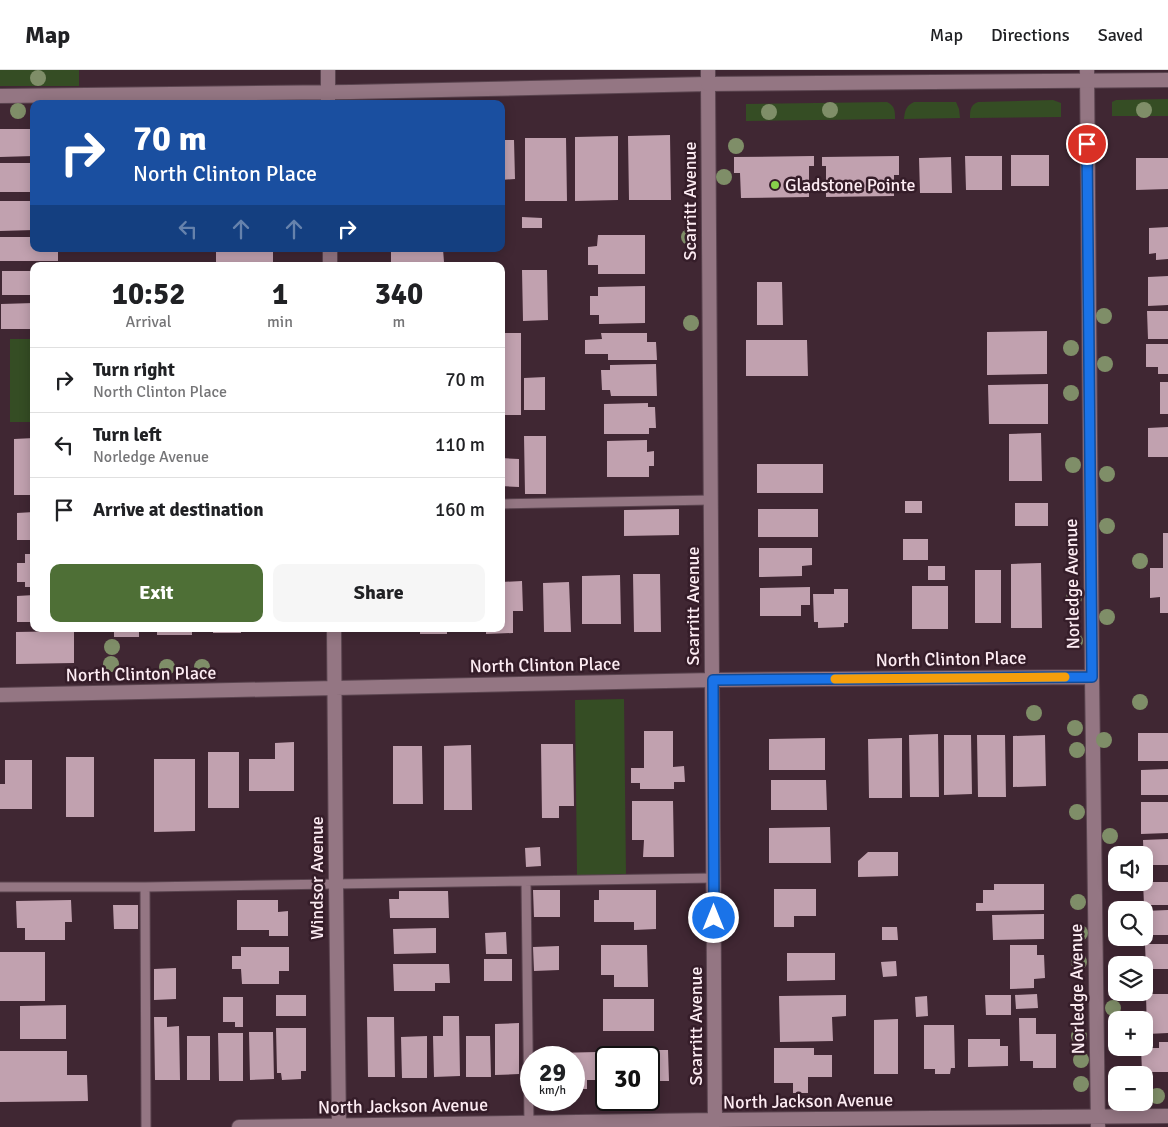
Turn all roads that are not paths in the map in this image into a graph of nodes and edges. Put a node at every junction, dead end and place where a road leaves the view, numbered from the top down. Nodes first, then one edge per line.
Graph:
1 (328, 70) edge
2 (1087, 75) edge
3 (708, 77) edge
4 (1168, 80) edge
5 (0, 96) edge
6 (328, 98) edge
7 (711, 500) junction
8 (505, 504) edge
9 (334, 632) edge
10 (1092, 677) junction
11 (713, 680) junction
12 (335, 688) junction
13 (0, 695) edge
14 (714, 878) junction
15 (526, 881) junction
16 (336, 884) junction
17 (0, 887) edge
18 (145, 887) junction
19 (1168, 1116) edge
20 (1098, 1122) edge
21 (529, 1123) junction
22 (715, 1124) edge
23 (339, 1126) edge
24 (146, 1127) edge
25 (239, 1127) edge

1 - 6 street
2 - 3 street
2 - 4 street
2 - 10 street, Norledge Avenue
3 - 6 street
3 - 7 street, Scarritt Avenue
5 - 6 street
7 - 8 lane
7 - 11 street, Scarritt Avenue
9 - 12 street, Windsor Avenue
10 - 11 street, North Clinton Place
10 - 20 street, Norledge Avenue
11 - 12 street, North Clinton Place
11 - 14 street, Scarritt Avenue
12 - 13 street, North Clinton Place
12 - 16 street, Windsor Avenue
14 - 15 lane
14 - 22 street, Scarritt Avenue
15 - 16 lane
15 - 21 lane
16 - 18 lane
16 - 23 street, Windsor Avenue
17 - 18 lane
18 - 24 lane
19 - 20 street, North Jackson Avenue
20 - 22 street, North Jackson Avenue
21 - 22 street, North Jackson Avenue
21 - 23 street, North Jackson Avenue
23 - 25 street, North Jackson Avenue

